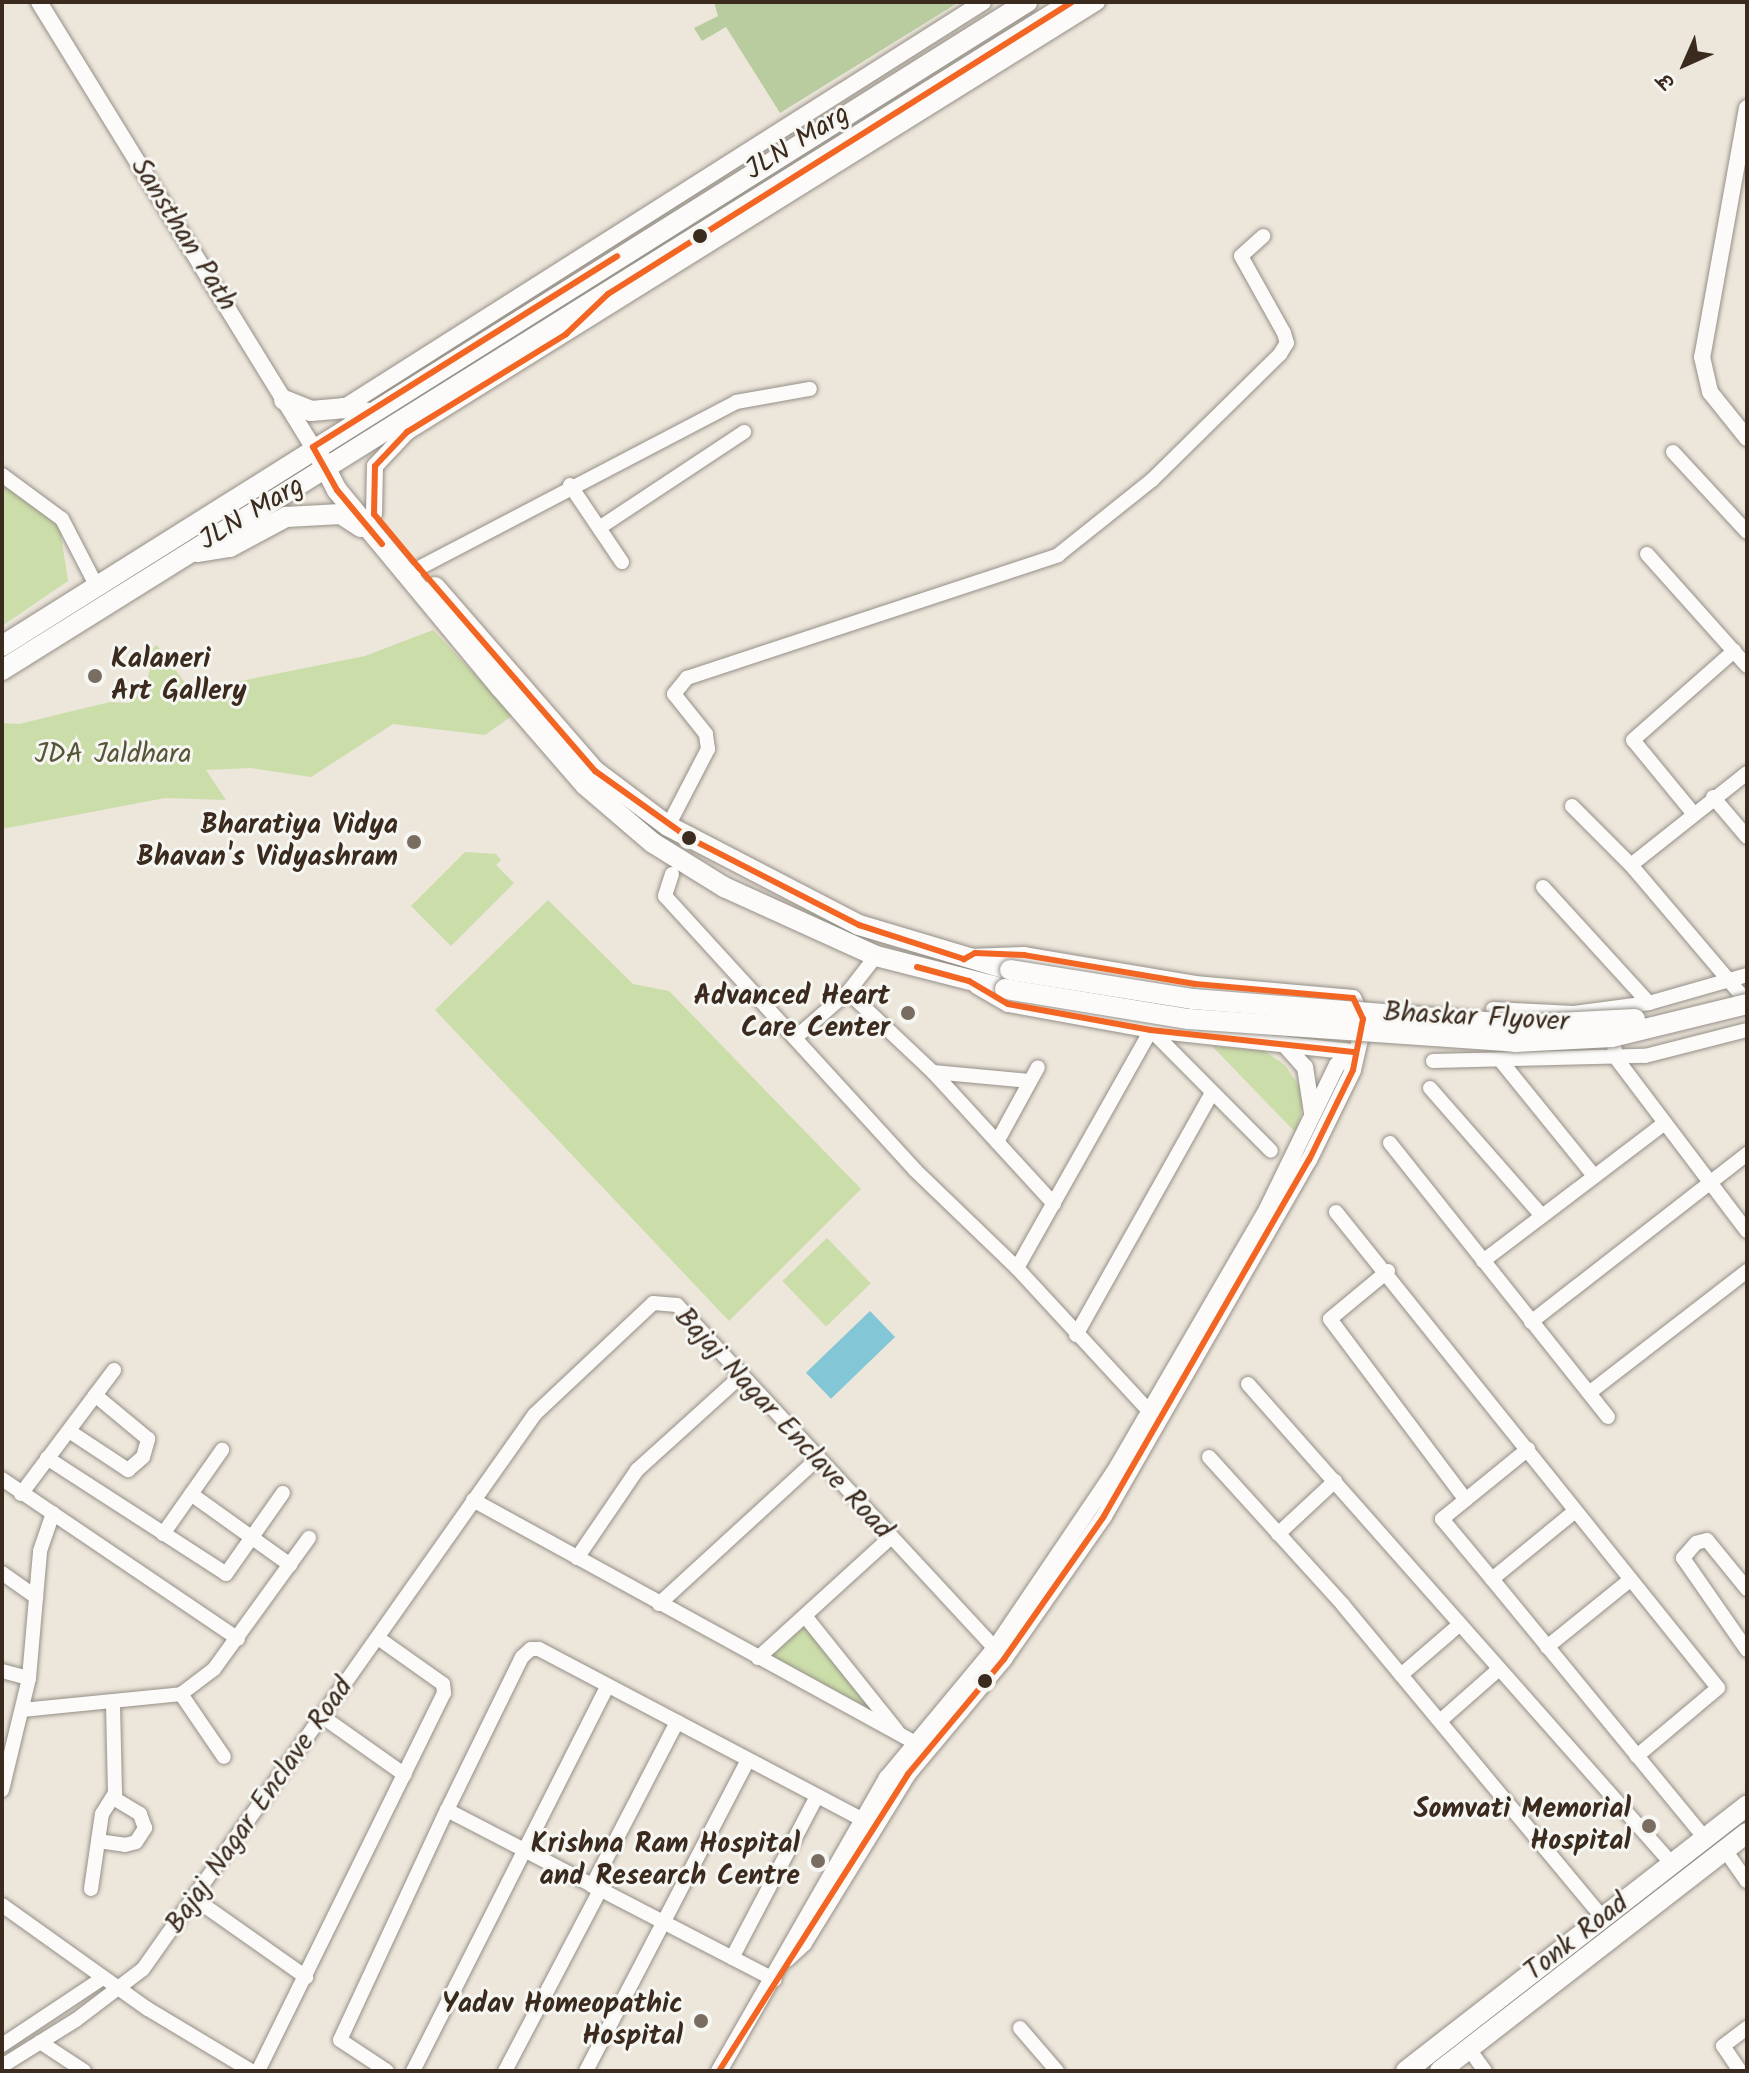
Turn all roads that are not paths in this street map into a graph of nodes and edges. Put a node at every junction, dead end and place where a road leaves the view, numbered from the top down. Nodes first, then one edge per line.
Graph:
1 (39, 2) edge
2 (983, 2) edge
3 (1027, 2) edge
4 (1072, 2) edge
5 (1097, 2) edge
6 (1747, 108) edge
7 (750, 211) junction
8 (1263, 236) dead end
9 (608, 294) junction
10 (486, 329) junction
11 (566, 334) junction
12 (810, 389) dead end
13 (284, 400) junction
14 (343, 408) junction
15 (368, 413) junction
16 (744, 432) dead end
17 (1747, 438) edge
18 (317, 444) junction
19 (1673, 452) dead end
20 (331, 466) junction
21 (2, 475) edge
22 (570, 485) junction
23 (374, 514) junction
24 (599, 528) junction
25 (1747, 532) edge
26 (375, 535) junction
27 (187, 553) junction
28 (1647, 554) dead end
29 (622, 562) dead end
30 (419, 568) junction
31 (96, 585) junction
32 (2, 646) edge
33 (1734, 651) junction
34 (1747, 666) edge
35 (2, 670) edge
36 (1747, 773) edge
37 (590, 778) junction
38 (1713, 797) junction
39 (1572, 806) dead end
40 (1693, 813) junction
41 (668, 826) junction
42 (1747, 837) edge
43 (1631, 865) junction
44 (672, 874) dead end
45 (1543, 887) dead end
46 (876, 956) junction
47 (964, 959) junction
48 (1747, 975) edge
49 (1008, 980) junction
50 (969, 981) junction
51 (1738, 985) edge
52 (848, 992) junction
53 (1649, 1003) junction
54 (1747, 1003) edge
55 (1493, 1009) dead end
56 (1609, 1009) junction
57 (1151, 1030) junction
58 (1747, 1030) edge
59 (795, 1038) junction
60 (1284, 1044) junction
61 (1355, 1052) junction
62 (1616, 1058) junction
63 (1433, 1061) dead end
64 (1501, 1061) junction
65 (1038, 1067) dead end
66 (933, 1072) junction
67 (1030, 1081) junction
68 (1430, 1088) dead end
69 (1212, 1093) junction
70 (1311, 1122) junction
71 (1665, 1123) junction
72 (997, 1142) junction
73 (1390, 1143) dead end
74 (1271, 1151) dead end
75 (1747, 1154) edge
76 (1594, 1176) junction
77 (1711, 1184) junction
78 (1054, 1204) junction
79 (1336, 1212) dead end
80 (1542, 1216) junction
81 (1747, 1231) edge
82 (1483, 1261) junction
83 (1017, 1268) junction
84 (1388, 1271) junction
85 (1747, 1271) edge
86 (1531, 1322) junction
87 (1076, 1335) junction
88 (114, 1370) dead end
89 (741, 1376) junction
90 (1248, 1384) dead end
91 (1589, 1393) junction
92 (95, 1395) junction
93 (1149, 1411) junction
94 (1608, 1417) dead end
95 (69, 1431) junction
96 (1528, 1449) junction
97 (222, 1450) dead end
98 (1209, 1457) dead end
99 (47, 1458) junction
100 (817, 1459) junction
101 (2, 1479) edge
102 (1335, 1481) junction
103 (283, 1493) dead end
104 (21, 1494) junction
105 (191, 1494) junction
106 (473, 1500) junction
107 (1466, 1500) junction
108 (1574, 1512) junction
109 (53, 1513) junction
110 (163, 1534) junction
111 (1278, 1534) junction
112 (252, 1536) junction
113 (309, 1538) dead end
114 (890, 1538) junction
115 (577, 1558) junction
116 (290, 1565) junction
117 (2, 1573) edge
118 (1492, 1579) junction
119 (1630, 1580) junction
120 (1747, 1589) edge
121 (36, 1597) junction
122 (659, 1604) junction
123 (805, 1616) junction
124 (1460, 1624) junction
125 (378, 1638) junction
126 (238, 1639) junction
127 (1744, 1640) edge
128 (1547, 1647) junction
129 (999, 1653) junction
130 (758, 1658) junction
131 (1499, 1669) junction
132 (2, 1671) edge
133 (1401, 1675) junction
134 (29, 1678) junction
135 (608, 1685) junction
136 (181, 1694) junction
137 (113, 1704) junction
138 (22, 1710) junction
139 (323, 1717) junction
140 (1440, 1721) junction
141 (677, 1722) junction
142 (908, 1739) junction
143 (1637, 1756) junction
144 (224, 1757) dead end
145 (748, 1760) junction
146 (405, 1775) junction
147 (2, 1790) edge
148 (817, 1796) junction
149 (113, 1798) junction
150 (1747, 1806) edge
151 (447, 1810) junction
152 (863, 1820) junction
153 (1747, 1833) edge
154 (1705, 1838) junction
155 (98, 1841) junction
156 (522, 1849) junction
157 (1725, 1850) junction
158 (1672, 1864) junction
159 (1747, 1881) edge
160 (596, 1888) junction
161 (91, 1889) dead end
162 (195, 1899) junction
163 (2, 1905) edge
164 (1603, 1918) junction
165 (663, 1923) junction
166 (732, 1958) junction
167 (787, 1959) junction
168 (306, 1977) junction
169 (103, 1978) junction
170 (775, 1980) junction
171 (119, 1989) junction
172 (1020, 2028) dead end
173 (1747, 2028) edge
174 (40, 2042) junction
175 (2, 2045) edge
176 (1469, 2049) junction
177 (2, 2066) edge
178 (84, 2071) edge
179 (251, 2071) edge
180 (258, 2071) edge
181 (387, 2071) edge
182 (413, 2071) edge
183 (505, 2071) edge
184 (586, 2071) edge
185 (719, 2071) edge
186 (1057, 2071) edge
187 (1406, 2071) edge
188 (1440, 2071) edge
189 (1485, 2071) edge
190 (1740, 2071) edge

1 - 13 street, Sansthan Path
2 - 10 street
3 - 10 main road, JLN Marg
4 - 7 main road, JLN Marg
5 - 7 street
6 - 17 street
7 - 9 main road, JLN Marg
7 - 11 street
8 - 41 street
9 - 11 main road
9 - 20 main road, JLN Marg
10 - 14 street
10 - 15 main road, JLN Marg
11 - 23 street
12 - 22 street
13 - 14 main road
13 - 18 street, Sansthan Path
14 - 15 main road
15 - 18 main road, JLN Marg
16 - 24 street
18 - 20 main road
18 - 31 main road, JLN Marg
19 - 25 street
20 - 23 main road
20 - 26 main road
20 - 27 main road, JLN Marg
21 - 31 street
22 - 24 street
22 - 30 street
23 - 30 main road
24 - 29 street
26 - 27 main road
26 - 37 main road
27 - 35 main road, JLN Marg
28 - 33 street
30 - 37 main road
31 - 32 main road, JLN Marg
33 - 34 street
33 - 40 street
36 - 38 street
37 - 41 main road, Bhaskar Flyover
37 - 46 main road, Bhaskar Flyover
38 - 40 street
38 - 42 street
39 - 43 street
40 - 43 street
41 - 47 main road, Bhaskar Flyover
43 - 51 street
44 - 59 street
45 - 53 street
46 - 50 main road, Bhaskar Flyover
46 - 52 street
47 - 49 main road, Bhaskar Flyover
47 - 61 street
48 - 51 street
49 - 50 main road, Bhaskar Flyover
49 - 51 main road, Bhaskar Flyover, bridge
49 - 54 main road, Bhaskar Flyover, bridge
50 - 57 street
51 - 53 street
51 - 54 street
52 - 59 street
52 - 66 street
53 - 56 street
55 - 56 street
56 - 62 street
57 - 60 street
57 - 69 street
57 - 78 street
58 - 62 street
59 - 83 street
60 - 61 street
60 - 70 street
61 - 70 street
61 - 129 street
62 - 64 street
62 - 71 street
63 - 64 street
64 - 76 street
65 - 67 street
66 - 67 street
66 - 72 street
67 - 72 street
68 - 80 street
69 - 74 street
69 - 87 street
70 - 93 street
71 - 76 street
71 - 77 street
72 - 78 street
73 - 82 street
75 - 77 street
76 - 80 street
77 - 81 street
77 - 86 street
78 - 83 street
79 - 84 street
80 - 82 street
82 - 86 street
83 - 87 street
84 - 96 street
84 - 107 street
85 - 91 street
86 - 91 street
87 - 93 street
88 - 92 street
89 - 100 street, Bajaj Nagar Enclave Road
89 - 106 street, Bajaj Nagar Enclave Road
89 - 115 street
90 - 102 street
91 - 94 street
92 - 95 street
92 - 95 street
93 - 129 street
95 - 99 street
96 - 107 street
96 - 108 street
97 - 105 street
98 - 111 street
99 - 104 street
99 - 110 street
100 - 114 street, Bajaj Nagar Enclave Road
100 - 122 street
101 - 104 street
102 - 111 street
102 - 124 street
103 - 112 street
104 - 109 street
105 - 110 street
105 - 112 street
106 - 115 street
106 - 125 street, Bajaj Nagar Enclave Road
107 - 118 street
108 - 118 street
108 - 119 street
109 - 121 street
109 - 126 street
110 - 112 street
111 - 133 street
112 - 116 street
113 - 116 street
114 - 123 street
114 - 129 street, Bajaj Nagar Enclave Road
115 - 122 street
116 - 126 street
117 - 121 street
118 - 128 street
119 - 128 street
119 - 143 street
120 - 127 street
121 - 134 street
122 - 130 street
123 - 130 street
123 - 142 street
124 - 131 street
124 - 133 street
125 - 139 street, Bajaj Nagar Enclave Road
125 - 146 street
126 - 136 street
128 - 143 street
129 - 142 street
129 - 167 street
130 - 142 street
131 - 140 street
131 - 158 street
132 - 134 street
133 - 140 street
134 - 138 street
135 - 141 street
135 - 151 street
135 - 156 street
136 - 137 street
136 - 144 street
137 - 138 street
137 - 149 street
138 - 147 street
139 - 146 street
139 - 162 street, Bajaj Nagar Enclave Road
140 - 164 street
141 - 145 street
141 - 160 street
142 - 152 street
143 - 154 street
145 - 148 street
145 - 165 street
146 - 168 street
148 - 152 street
148 - 166 street
149 - 155 street
149 - 155 street
150 - 154 main road, Tonk Road
151 - 156 street
151 - 181 street
152 - 167 street
153 - 157 main road, Tonk Road
154 - 158 main road, Tonk Road
155 - 161 street
156 - 160 street
156 - 182 street
157 - 159 street
157 - 176 main road, Tonk Road
158 - 164 main road, Tonk Road
160 - 165 street
160 - 183 street
162 - 168 street
162 - 171 street, Bajaj Nagar Enclave Road
163 - 169 street
164 - 187 main road, Tonk Road
165 - 166 street
165 - 184 street
166 - 170 street
167 - 170 street
168 - 180 street
169 - 171 street
169 - 175 street
170 - 185 street
171 - 174 street, Bajaj Nagar Enclave Road
171 - 179 street
172 - 186 street
173 - 190 street
174 - 177 street, Bajaj Nagar Enclave Road
174 - 178 street
176 - 188 main road, Tonk Road
176 - 189 street

